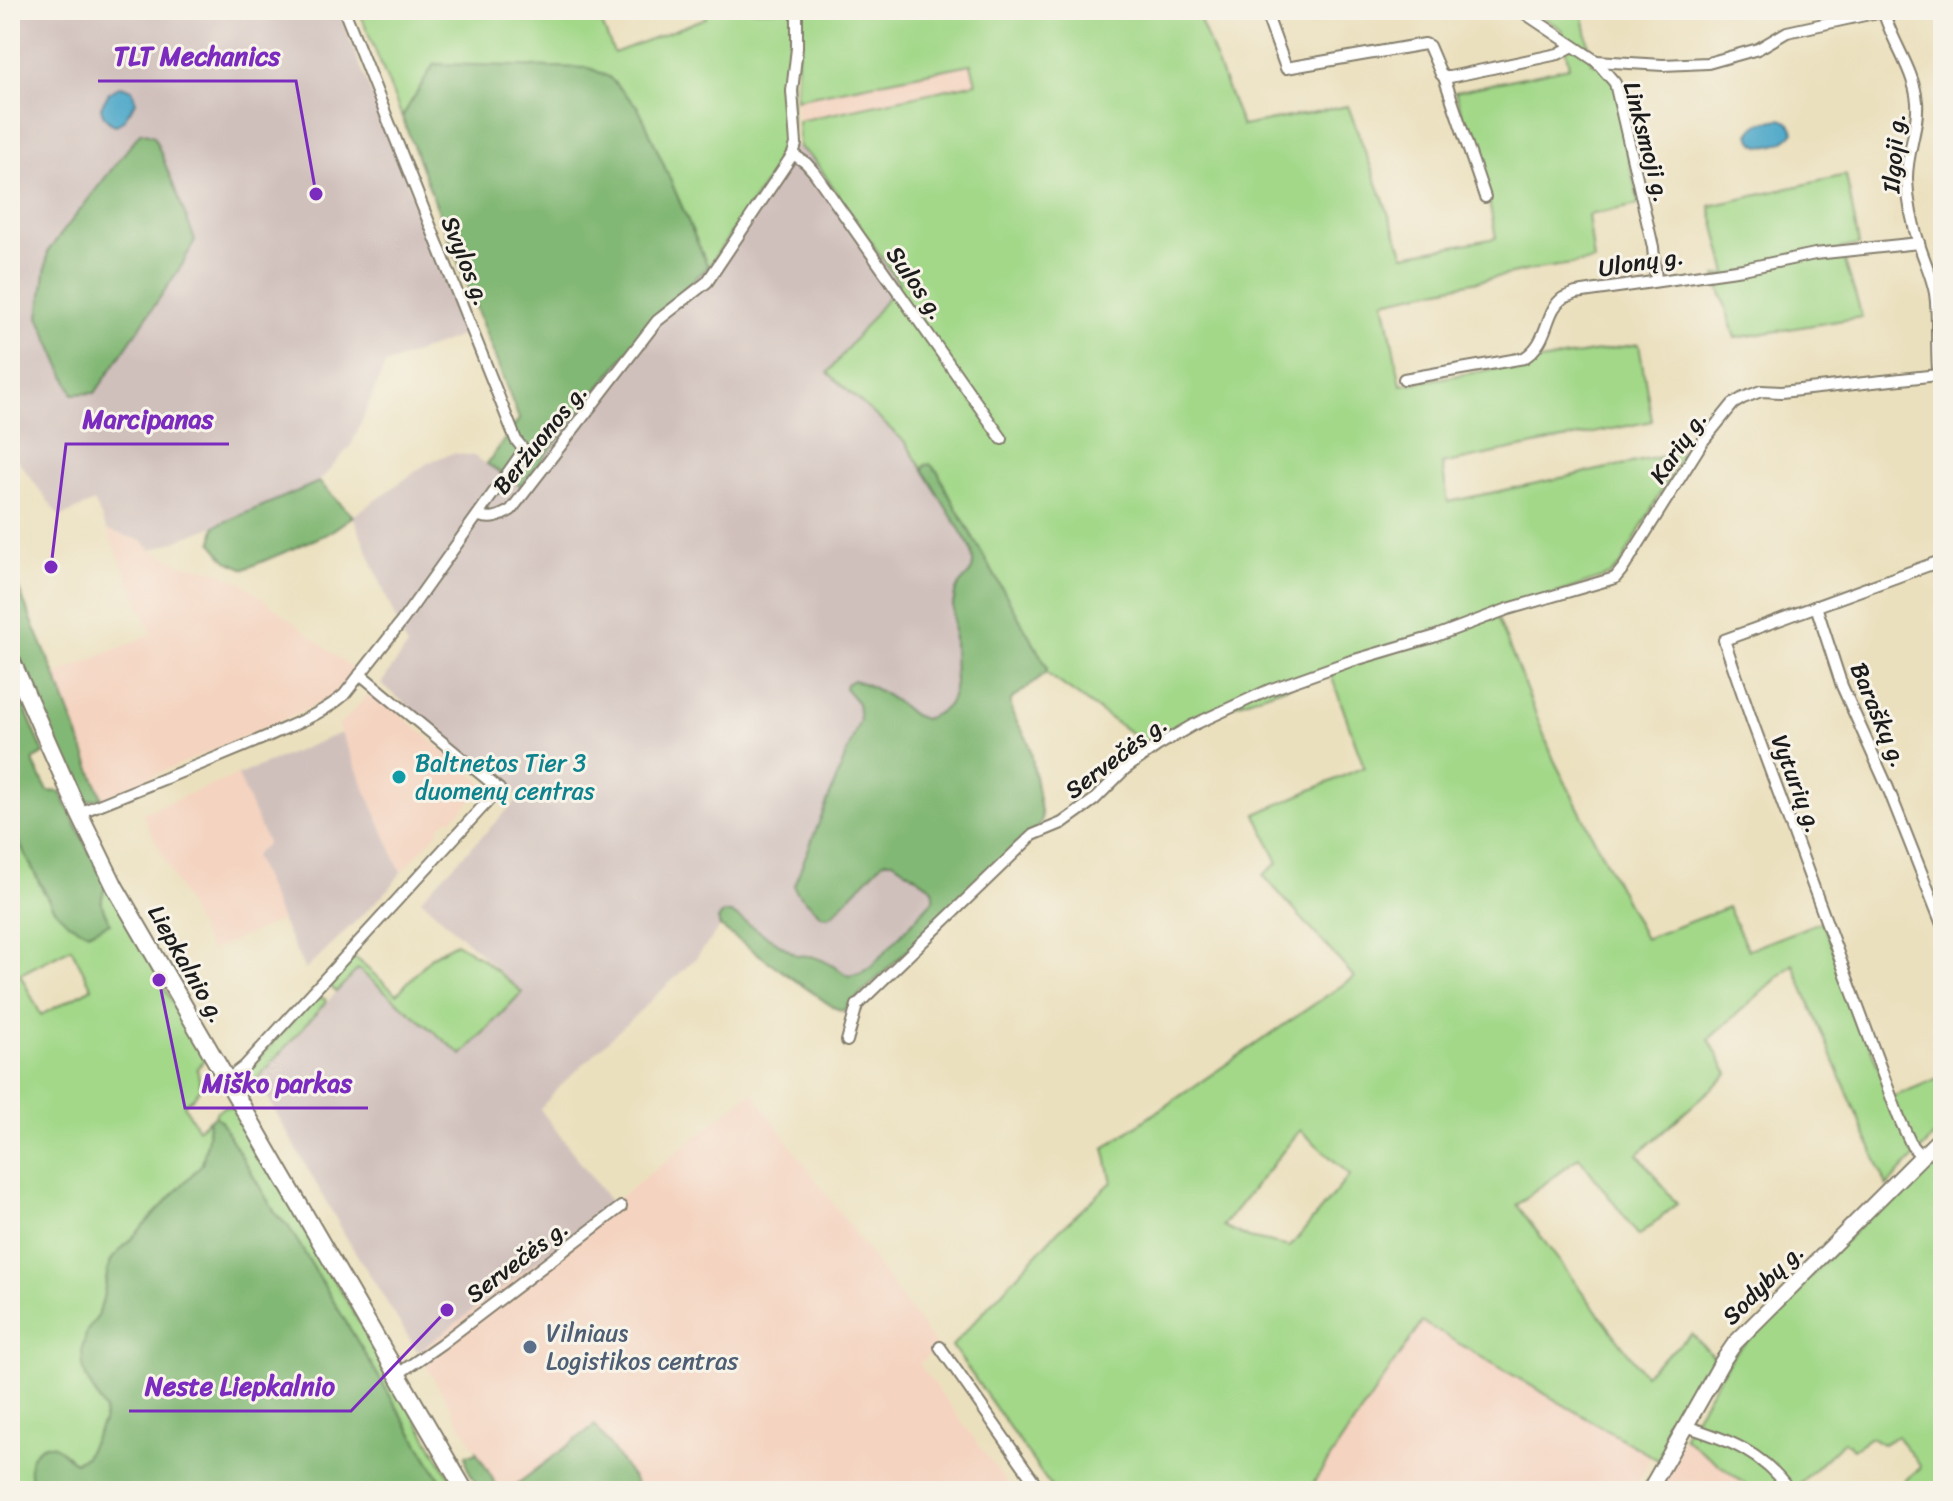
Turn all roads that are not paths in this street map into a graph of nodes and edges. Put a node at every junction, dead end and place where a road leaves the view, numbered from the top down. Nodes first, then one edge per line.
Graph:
1 (344, 10) edge
2 (797, 10) edge
3 (1265, 10) edge
4 (1520, 10) edge
5 (1883, 10) edge
6 (1573, 46) junction
7 (1596, 61) junction
8 (1633, 63) junction
9 (1444, 77) junction
10 (1615, 83) junction
11 (793, 154) junction
12 (1485, 197) dead end
13 (1919, 243) junction
14 (1656, 280) junction
15 (1938, 375) junction
16 (1404, 379) dead end
17 (1943, 397) edge
18 (1002, 439) dead end
19 (479, 516) junction
20 (1943, 560) edge
21 (1816, 606) junction
22 (1489, 617) joint
23 (10, 657) edge
24 (360, 674) junction
25 (79, 813) junction
26 (1943, 927) edge
27 (847, 1041) dead end
28 (227, 1080) junction
29 (1943, 1135) edge
30 (1922, 1157) junction
31 (621, 1207) dead end
32 (940, 1347) dead end
33 (398, 1374) junction
34 (1685, 1426) junction
35 (465, 1491) edge
36 (1041, 1491) edge
37 (1649, 1491) edge
38 (1790, 1491) edge

1 - 19 street, Svylos g.
2 - 11 street
3 - 9 street
4 - 6 street, Linksmoji g.
5 - 8 street
5 - 13 street, Ilgoji g.
6 - 7 street, Linksmoji g.
6 - 9 street
7 - 8 street
7 - 10 street, Linksmoji g.
8 - 10 street
9 - 12 street
10 - 14 street, Linksmoji g.
11 - 18 street, Sulos g.
11 - 19 street, Beržuonos g.
13 - 14 street, Ulonų g.
13 - 15 street, Ilgoji g.
14 - 16 street, Ulonų g.
15 - 17 street, Ilgoji g.
15 - 22 street, Karių g.
19 - 24 street, Beržuonos g.
20 - 21 street, Vyturių g.
21 - 26 street, Baraškų g.
21 - 30 street, Vyturių g.
22 - 27 street, Servečės g.
23 - 25 highway, Liepkalnio g.
24 - 25 street, Beržuonos g.
24 - 28 street
25 - 28 highway, Liepkalnio g.
28 - 33 highway, Liepkalnio g.
29 - 30 main road, Sodybų g.
30 - 34 main road, Sodybų g.
31 - 33 street, Servečės g.
32 - 36 street
33 - 35 highway, Liepkalnio g.
34 - 37 main road, Sodybų g.
34 - 38 street

